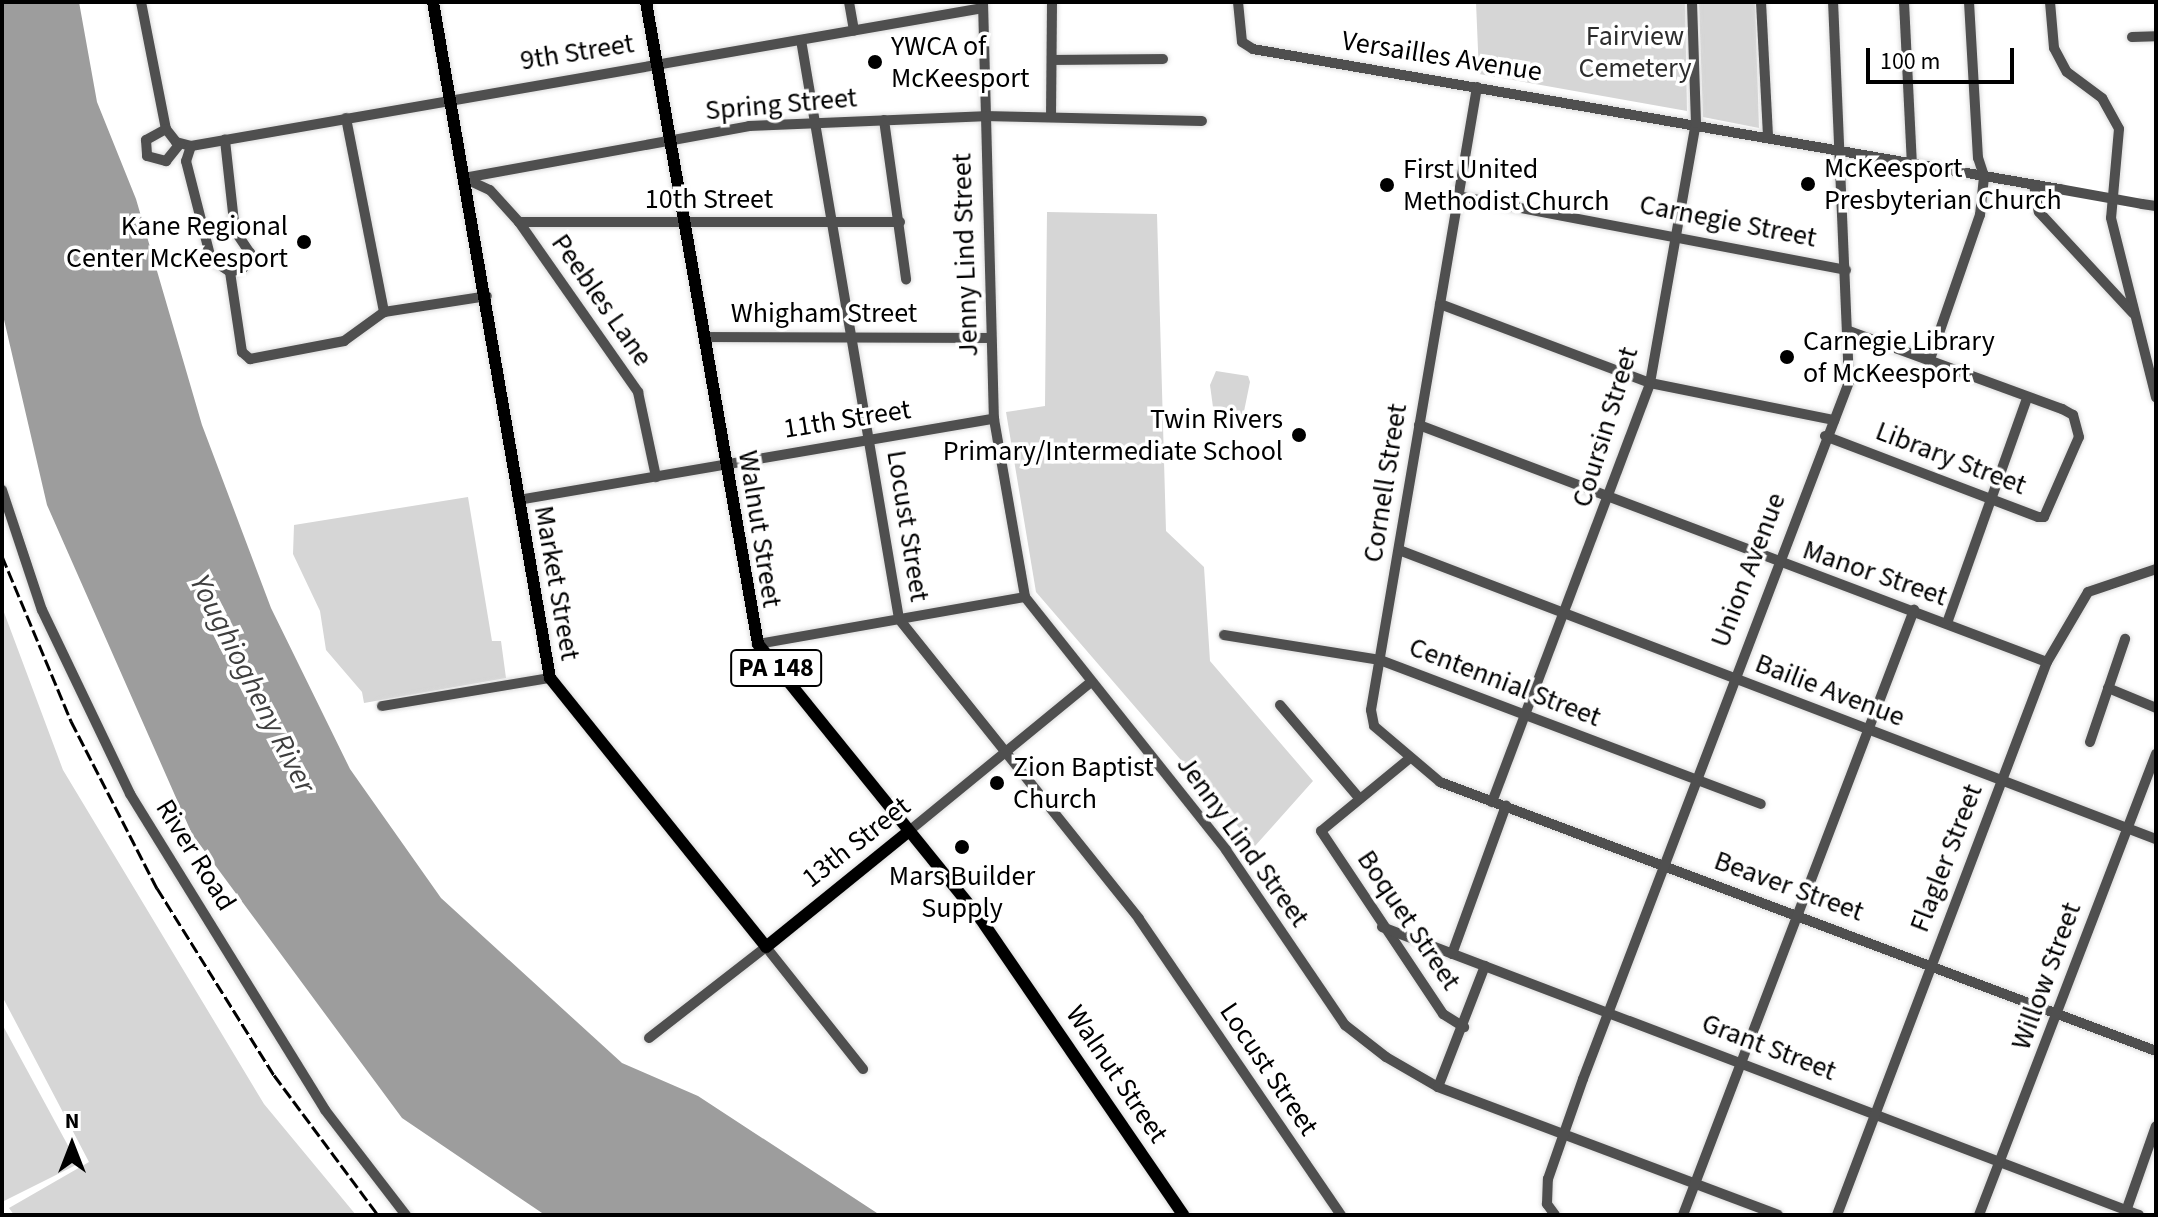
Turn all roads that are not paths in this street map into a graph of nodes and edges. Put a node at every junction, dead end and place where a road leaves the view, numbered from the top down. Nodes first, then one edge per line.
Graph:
1 (141, 2) edge
2 (433, 2) edge
3 (646, 2) edge
4 (849, 2) edge
5 (1052, 2) edge
6 (1238, 2) edge
7 (1692, 2) edge
8 (1761, 2) edge
9 (1833, 2) edge
10 (1904, 2) edge
11 (1969, 2) edge
12 (2050, 2) edge
13 (983, 5) edge
14 (854, 31) junction
15 (2156, 36) edge
16 (2132, 37) dead end
17 (801, 40) junction
18 (1163, 59) dead end
19 (1053, 60) junction
20 (657, 64) junction
21 (1477, 87) junction
22 (447, 98) junction
23 (984, 116) junction
24 (1051, 117) junction
25 (346, 118) junction
26 (884, 120) junction
27 (1202, 121) dead end
28 (816, 123) junction
29 (1696, 123) junction
30 (166, 129) junction
31 (1768, 137) junction
32 (225, 140) junction
33 (671, 141) junction
34 (185, 145) junction
35 (1843, 150) junction
36 (1912, 164) junction
37 (1984, 176) junction
38 (464, 178) junction
39 (2034, 185) junction
40 (1458, 196) junction
41 (2156, 206) edge
42 (519, 222) junction
43 (684, 222) junction
44 (832, 222) junction
45 (900, 222) junction
46 (1676, 234) junction
47 (1846, 270) junction
48 (230, 272) junction
49 (906, 279) dead end
50 (487, 296) junction
51 (1440, 304) junction
52 (384, 312) junction
53 (2134, 314) junction
54 (1849, 331) junction
55 (704, 337) junction
56 (854, 337) junction
57 (991, 338) junction
58 (1929, 362) junction
59 (1650, 383) junction
60 (2156, 397) edge
61 (2027, 398) junction
62 (994, 419) junction
63 (1834, 420) junction
64 (1419, 425) junction
65 (1825, 436) junction
66 (870, 440) junction
67 (725, 464) junction
68 (656, 477) junction
69 (2, 490) edge
70 (1611, 494) junction
71 (1994, 499) junction
72 (518, 500) junction
73 (1399, 550) junction
74 (1777, 564) junction
75 (2156, 569) edge
76 (1025, 597) junction
77 (1914, 610) junction
78 (1566, 615) junction
79 (899, 619) junction
80 (1947, 623) junction
81 (1224, 635) dead end
82 (2125, 639) dead end
83 (758, 644) junction
84 (1380, 660) junction
85 (2047, 662) junction
86 (550, 678) junction
87 (1732, 678) junction
88 (1091, 682) junction
89 (2108, 688) junction
90 (1280, 705) dead end
91 (382, 706) dead end
92 (2156, 708) edge
93 (1527, 717) junction
94 (1869, 731) junction
95 (2090, 742) dead end
96 (1008, 751) junction
97 (2156, 754) edge
98 (1410, 758) junction
99 (2001, 780) junction
100 (1695, 781) junction
101 (1360, 799) junction
102 (1492, 802) junction
103 (1761, 804) dead end
104 (1506, 806) junction
105 (2129, 830) junction
106 (909, 831) junction
107 (2156, 839) edge
108 (1665, 864) junction
109 (1800, 915) junction
110 (1382, 927) junction
111 (766, 947) junction
112 (1452, 954) junction
113 (1932, 964) junction
114 (1485, 966) junction
115 (2053, 1012) junction
116 (1609, 1014) junction
117 (1464, 1027) junction
118 (649, 1038) dead end
119 (2156, 1051) edge
120 (1741, 1062) junction
121 (863, 1069) dead end
122 (1438, 1087) junction
123 (1875, 1115) junction
124 (2156, 1126) edge
125 (1564, 1134) junction
126 (2001, 1163) junction
127 (1693, 1184) junction
128 (2126, 1213) edge
129 (406, 1215) edge
130 (1183, 1215) edge
131 (1341, 1215) edge
132 (1555, 1215) edge
133 (1683, 1215) edge
134 (1778, 1215) edge
135 (1837, 1215) edge
136 (1979, 1215) edge
137 (2139, 1215) edge

1 - 30 street
2 - 22 main road, Market Street
3 - 20 main road, Walnut Street / PA 148
4 - 14 street
5 - 19 street
6 - 21 street, Versailles Avenue
7 - 29 street, Coursin Street
8 - 31 street
9 - 35 street, Union Avenue
10 - 36 street
11 - 37 street
12 - 53 street
13 - 14 street, 9th Street
13 - 23 street, Jenny Lind Street
14 - 17 street, 9th Street
15 - 16 street
17 - 20 street, 9th Street
17 - 28 street, Locust Street
18 - 19 street
19 - 24 street
20 - 22 street, 9th Street
20 - 33 main road, Walnut Street / PA 148
21 - 29 street, Versailles Avenue
21 - 40 street, Cornell Street
22 - 25 street, 9th Street
22 - 38 main road, Market Street
23 - 24 street, Spring Street
23 - 26 street, Spring Street
23 - 57 street, Jenny Lind Street
24 - 27 street, Spring Street
25 - 32 street, 9th Street
25 - 52 street
26 - 28 street, Spring Street
26 - 45 street
28 - 33 street, Spring Street
28 - 44 street, Locust Street
29 - 31 street, Versailles Avenue
29 - 46 street, Coursin Street
30 - 34 street
30 - 34 street, 9th Street
31 - 35 street, Versailles Avenue
32 - 34 street, 9th Street
32 - 48 street
33 - 38 street, Spring Street
33 - 43 main road, Walnut Street / PA 148
34 - 48 street
35 - 36 street, Versailles Avenue
35 - 47 street, Union Avenue
36 - 37 street, Versailles Avenue
37 - 39 street, Versailles Avenue
37 - 58 street
38 - 42 street, Peebles Lane
38 - 50 main road, Market Street
39 - 41 street, Versailles Avenue, bridge
39 - 53 street
40 - 46 street, Carnegie Street
40 - 51 street, Cornell Street
42 - 43 street, 10th Street
42 - 68 street, Peebles Lane
43 - 44 street, 10th Street
43 - 55 main road, Walnut Street / PA 148
44 - 45 street, 10th Street
44 - 56 street, Locust Street
45 - 49 street
46 - 47 street, Carnegie Street
46 - 59 street, Coursin Street
47 - 54 street, Union Avenue
48 - 52 street
50 - 52 street
50 - 72 main road, Market Street
51 - 59 street
51 - 64 street, Cornell Street
53 - 60 street
54 - 58 street
54 - 63 street, Union Avenue
55 - 56 street, Whigham Street
55 - 67 main road, Walnut Street / PA 148
56 - 57 street, Whigham Street
56 - 66 street, Locust Street
57 - 62 street, Jenny Lind Street
58 - 61 street
59 - 63 street
59 - 70 street, Coursin Street
61 - 71 street
61 - 71 street, Library Street
62 - 66 street, 11th Street
62 - 76 street, Jenny Lind Street
63 - 65 street, Union Avenue
64 - 70 street, Manor Street
64 - 73 street, Cornell Street
65 - 71 street, Library Street
65 - 74 street, Union Avenue
66 - 67 street, 11th Street
66 - 79 street, Locust Street
67 - 68 street, 11th Street
67 - 83 main road, Walnut Street / PA 148
68 - 72 street, 11th Street
69 - 129 street, River Road
70 - 74 street, Manor Street
70 - 78 street, Coursin Street
71 - 80 street
72 - 86 main road, Market Street
73 - 78 street, Bailie Avenue
73 - 84 street, Cornell Street
74 - 77 street, Manor Street
74 - 87 street, Union Avenue
75 - 85 street, Flagler Street
76 - 79 street
76 - 88 street, Jenny Lind Street
77 - 80 street, Manor Street
77 - 94 street
78 - 87 street, Bailie Avenue
78 - 93 street, Coursin Street
79 - 83 street
79 - 96 street, Locust Street
80 - 85 street, Manor Street
81 - 84 street, Centennial Street
82 - 89 street
83 - 106 main road, Walnut Street / PA 148
84 - 93 street, Centennial Street
84 - 98 street, Cornell Street
85 - 99 street, Flagler Street
86 - 91 street
86 - 111 main road, Market Street
87 - 94 street, Bailie Avenue
87 - 100 street, Union Avenue
88 - 96 street, 13th Street
88 - 122 street, Jenny Lind Street
89 - 92 street
89 - 95 street
90 - 101 street
93 - 100 street, Centennial Street
93 - 102 street, Coursin Street
94 - 99 street, Bailie Avenue
94 - 109 street
96 - 106 street, 13th Street
96 - 131 street, Locust Street
97 - 105 street, Willow Street
98 - 101 street
98 - 102 street, Beaver Street
99 - 105 street, Bailie Avenue
99 - 113 street, Flagler Street
100 - 103 street, Centennial Street
100 - 108 street, Union Avenue
101 - 110 street, Boquet Street
102 - 104 street, Beaver Street
104 - 108 street, Beaver Street
104 - 112 street
105 - 107 street, Bailie Avenue
105 - 115 street, Willow Street
106 - 111 main road, 13th Street
106 - 130 main road, Walnut Street / PA 148
108 - 109 street, Beaver Street
108 - 116 street, Union Avenue
109 - 113 street, Beaver Street
109 - 120 street
110 - 112 street, Grant Street
110 - 117 street, Boquet Street
111 - 118 street, 13th Street
111 - 121 street, Market Street
112 - 114 street, Grant Street
113 - 115 street, Beaver Street
113 - 123 street, Flagler Street
114 - 116 street, Grant Street
114 - 117 street
115 - 119 street, Beaver Street
115 - 126 street, Willow Street
116 - 120 street, Grant Street
116 - 125 street, Union Avenue
117 - 122 street
120 - 123 street, Grant Street
120 - 127 street
122 - 125 street, Jenny Lind Street
123 - 126 street, Grant Street
123 - 135 street, Flagler Street
124 - 128 street
125 - 127 street, Jenny Lind Street
125 - 132 street, Union Avenue
126 - 128 street, Grant Street
126 - 136 street, Willow Street
127 - 133 street
127 - 134 street, Jenny Lind Street
128 - 137 street, Grant Street

